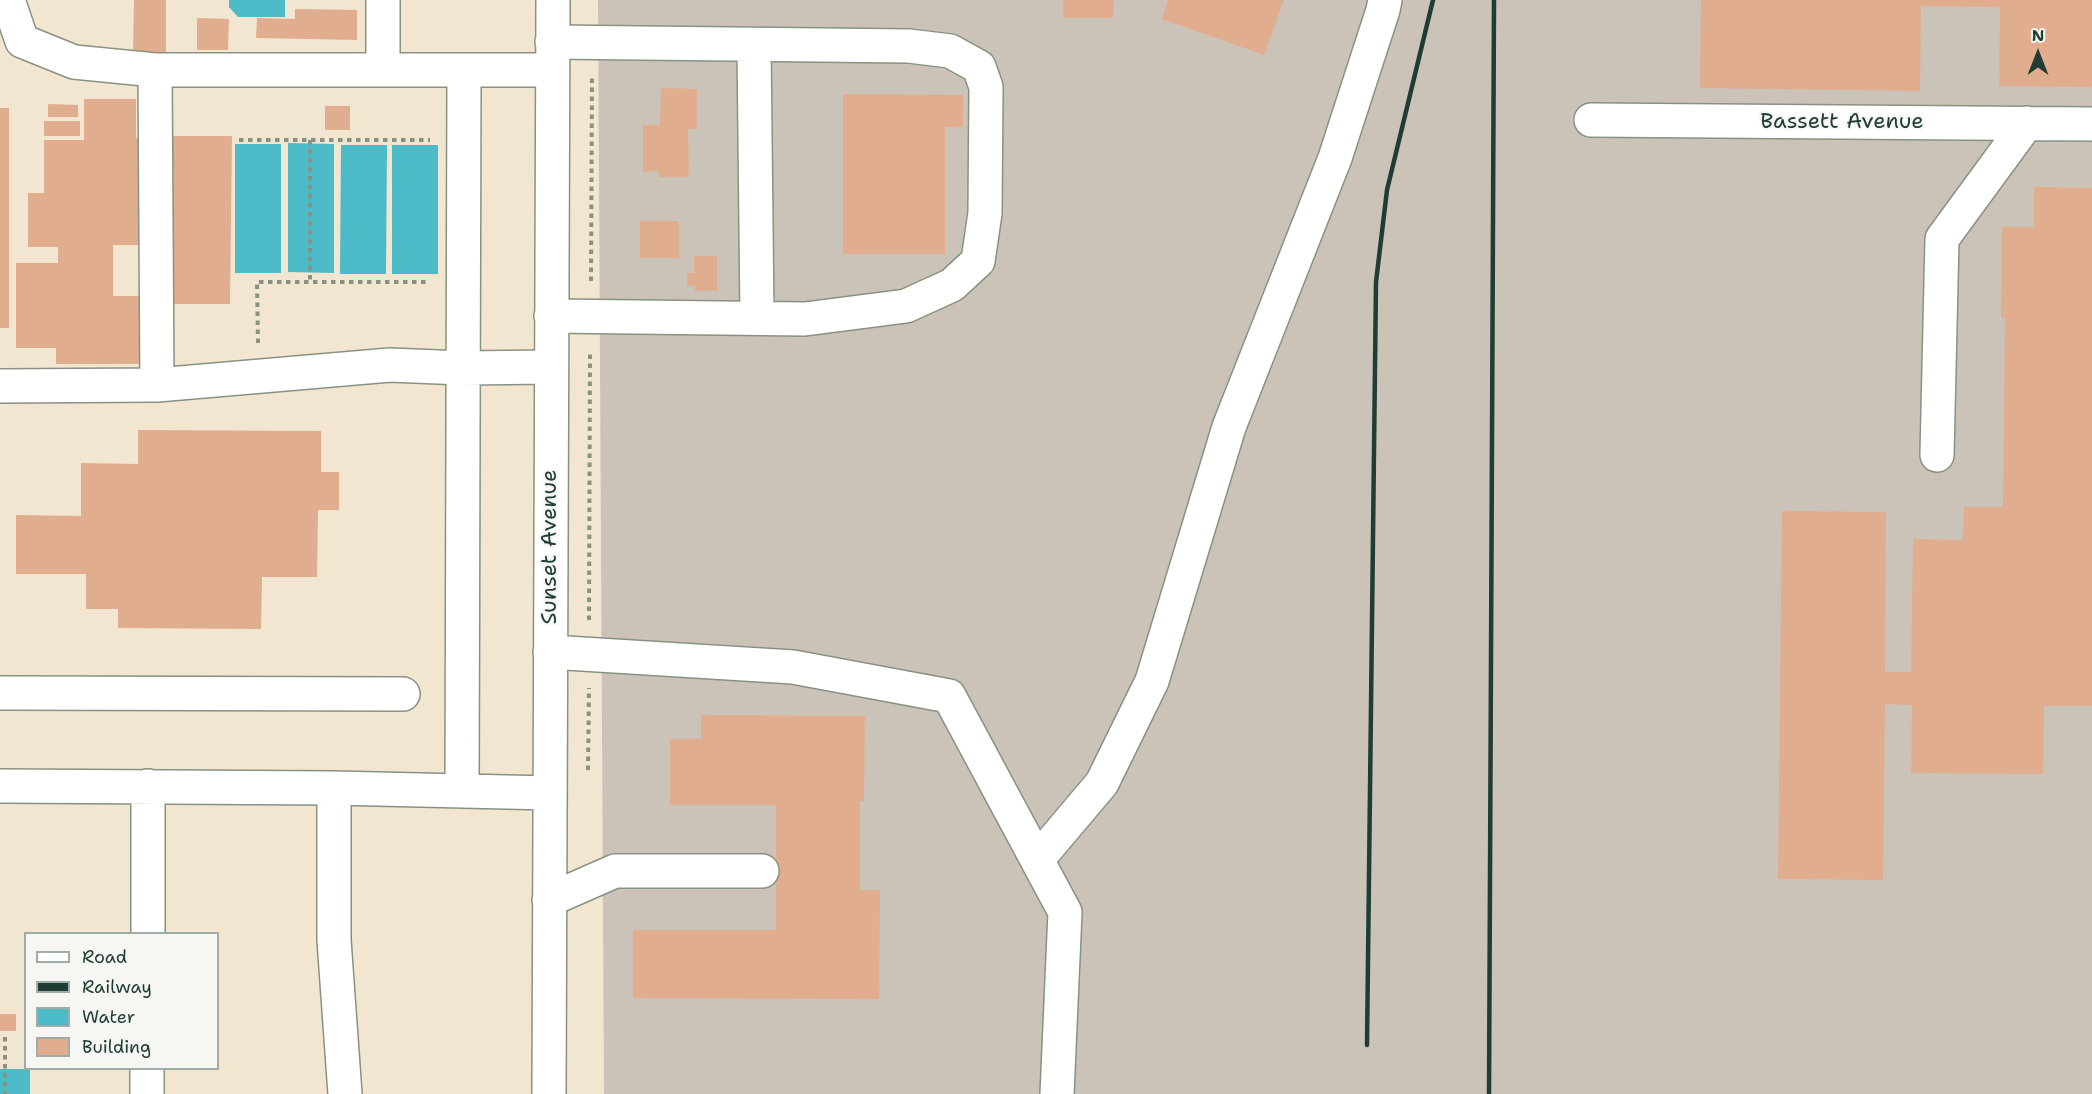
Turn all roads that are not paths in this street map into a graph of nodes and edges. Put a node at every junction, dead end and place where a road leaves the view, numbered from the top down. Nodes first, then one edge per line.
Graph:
1 (8, 0) edge
2 (383, 0) edge
3 (553, 0) edge
4 (1384, 0) edge
5 (754, 45) junction
6 (552, 56) junction
7 (155, 70) junction
8 (383, 70) junction
9 (464, 70) junction
10 (1591, 120) dead end
11 (2027, 123) junction
12 (2092, 124) edge
13 (551, 316) junction
14 (757, 318) junction
15 (551, 367) junction
16 (463, 368) junction
17 (157, 385) junction
18 (0, 386) edge
19 (1937, 455) dead end
20 (550, 652) junction
21 (0, 693) edge
22 (403, 694) dead end
23 (0, 786) edge
24 (148, 786) junction
25 (334, 788) junction
26 (462, 790) junction
27 (550, 793) junction
28 (1037, 860) junction
29 (762, 871) dead end
30 (549, 900) junction
31 (148, 932) edge
32 (147, 1070) edge
33 (147, 1094) edge
34 (345, 1094) edge
35 (549, 1094) edge
36 (1057, 1094) edge

1 - 7 street
2 - 8 street
3 - 6 street, Sunset Avenue
4 - 28 street
5 - 6 street
5 - 14 street
5 - 14 street
6 - 9 street
6 - 13 street, Sunset Avenue
7 - 8 street
7 - 17 street
8 - 9 street
9 - 16 street
10 - 11 street, Bassett Avenue
11 - 12 street, Bassett Avenue
11 - 19 street
13 - 14 street
13 - 15 street, Sunset Avenue
15 - 16 street
15 - 20 street, Sunset Avenue
16 - 17 street
16 - 26 street
17 - 18 street
20 - 27 street, Sunset Avenue
20 - 28 street
21 - 22 street
23 - 24 street
24 - 25 street
24 - 31 street
25 - 26 street
25 - 34 street
26 - 27 street
27 - 30 street, Sunset Avenue
28 - 36 street
29 - 30 street
30 - 35 street, Sunset Avenue
32 - 33 street

